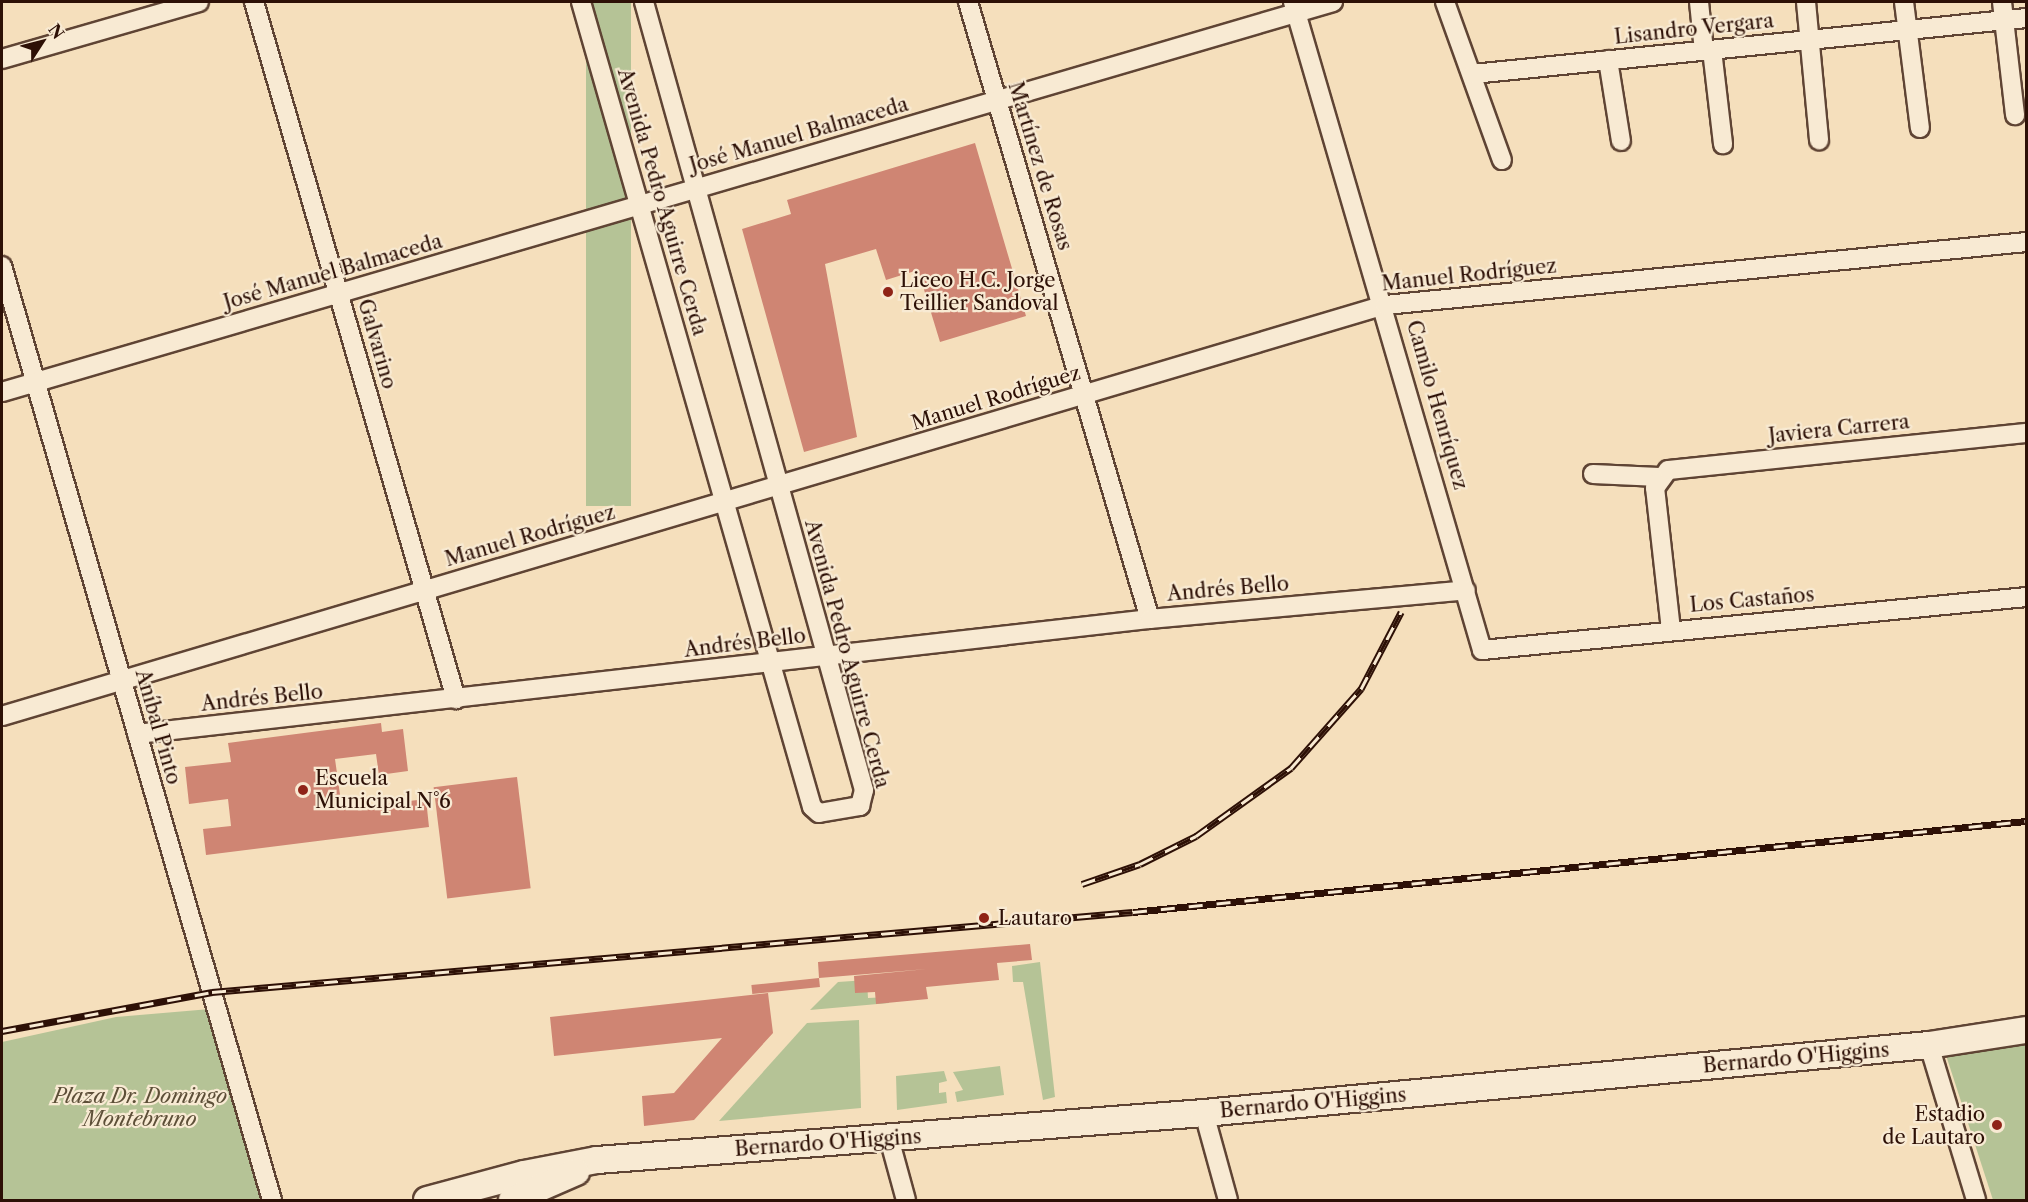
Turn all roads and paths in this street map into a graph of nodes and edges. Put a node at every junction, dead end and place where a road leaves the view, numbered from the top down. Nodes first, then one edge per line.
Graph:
1 (199, 2) edge
2 (254, 2) edge
3 (581, 2) edge
4 (644, 2) edge
5 (968, 2) edge
6 (1333, 2) edge
7 (1445, 2) edge
8 (1700, 2) edge
9 (1806, 2) edge
10 (1904, 2) edge
11 (2002, 2) edge
12 (1295, 7) edge
13 (2026, 18) edge
14 (2004, 20) junction
15 (1907, 30) junction
16 (1810, 40) junction
17 (1708, 50) junction
18 (2, 59) edge
19 (1608, 60) junction
20 (1473, 74) junction
21 (997, 101) junction
22 (2015, 115) dead end
23 (1920, 128) dead end
24 (1819, 140) dead end
25 (1621, 141) dead end
26 (1723, 144) dead end
27 (1502, 160) dead end
28 (696, 189) junction
29 (640, 205) junction
30 (2026, 242) edge
31 (2, 266) edge
32 (339, 293) junction
33 (1385, 305) junction
34 (35, 382) junction
35 (2, 392) edge
36 (1085, 395) junction
37 (2026, 433) edge
38 (1593, 474) dead end
39 (1659, 477) junction
40 (779, 486) junction
41 (724, 504) junction
42 (1466, 590) junction
43 (424, 591) junction
44 (2026, 597) edge
45 (1150, 619) junction
46 (1671, 630) junction
47 (1482, 650) joint
48 (827, 656) junction
49 (770, 664) junction
50 (122, 682) junction
51 (456, 699) junction
52 (2, 716) edge
53 (137, 734) junction
54 (2026, 1030) edge
55 (1929, 1045) junction
56 (1204, 1113) junction
57 (889, 1138) junction
58 (597, 1160) junction
59 (272, 1200) edge
60 (427, 1200) edge
61 (512, 1200) edge
62 (906, 1200) edge
63 (1228, 1200) edge
64 (1976, 1200) edge

1 - 18 street
2 - 32 street, Galvarino
3 - 29 street, Avenida Pedro Aguirre Cerda
4 - 28 street, Avenida Pedro Aguirre Cerda
5 - 21 street, Martínez de Rosas
6 - 12 street, José Manuel Balmaceda
7 - 20 street
8 - 17 street
9 - 16 street
10 - 15 street
11 - 14 street
12 - 21 street, José Manuel Balmaceda
12 - 33 street, Camilo Henríquez
13 - 14 street, Lisandro Vergara
14 - 15 street, Lisandro Vergara
14 - 22 street
15 - 16 street, Lisandro Vergara
15 - 23 street
16 - 17 street, Lisandro Vergara
16 - 24 street
17 - 19 street, Lisandro Vergara
17 - 26 street
19 - 20 street, Lisandro Vergara
19 - 25 street
20 - 27 street
21 - 28 street, José Manuel Balmaceda
21 - 36 street, Martínez de Rosas
28 - 29 street, José Manuel Balmaceda
28 - 40 street, Avenida Pedro Aguirre Cerda
29 - 32 street, José Manuel Balmaceda
29 - 41 street, Avenida Pedro Aguirre Cerda
30 - 33 street, Manuel Rodríguez
31 - 34 street, Aníbal Pinto
32 - 34 street, José Manuel Balmaceda
32 - 43 street, Galvarino
33 - 36 street, Manuel Rodríguez
33 - 42 street, Camilo Henríquez
34 - 35 street, José Manuel Balmaceda
34 - 50 street, Aníbal Pinto
36 - 40 street, Manuel Rodríguez
36 - 45 street, Martínez de Rosas
37 - 39 street, Javiera Carrera
38 - 39 street, Javiera Carrera
39 - 46 street
40 - 41 street, Manuel Rodríguez
40 - 48 street, Avenida Pedro Aguirre Cerda
41 - 43 street, Manuel Rodríguez
41 - 49 street, Avenida Pedro Aguirre Cerda
42 - 45 street, Andrés Bello
42 - 47 street, Camilo Henríquez
43 - 50 street, Manuel Rodríguez
43 - 51 street, Galvarino
44 - 46 street, Los Castaños
45 - 48 street, Andrés Bello
46 - 47 street, Los Castaños
48 - 49 street, Andrés Bello
48 - 49 street, Avenida Pedro Aguirre Cerda
49 - 51 street, Andrés Bello
50 - 52 street, Manuel Rodríguez
50 - 53 street, Aníbal Pinto
51 - 53 street, Andrés Bello
53 - 59 street, Aníbal Pinto
54 - 55 main road, Bernardo O'Higgins
55 - 56 main road, Bernardo O'Higgins
55 - 64 street
56 - 57 main road, Bernardo O'Higgins
56 - 63 street
57 - 58 main road, Bernardo O'Higgins
57 - 62 street
58 - 60 main road, Bernardo O'Higgins
58 - 61 main road, Bernardo O'Higgins

